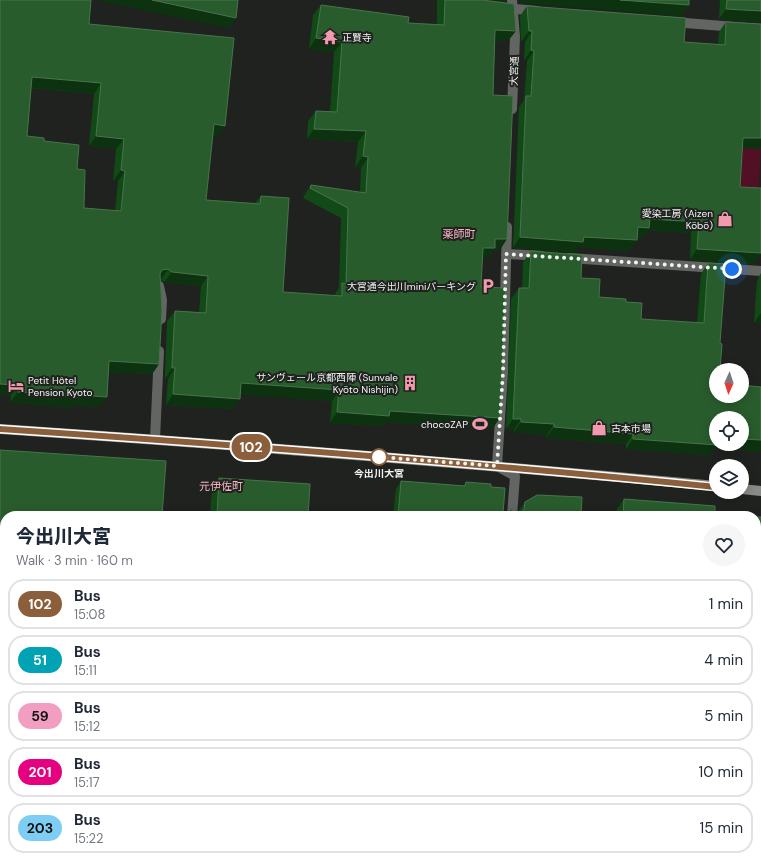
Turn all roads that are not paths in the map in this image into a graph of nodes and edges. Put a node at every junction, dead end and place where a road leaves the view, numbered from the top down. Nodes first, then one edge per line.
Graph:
1 (512, 4) edge
2 (497, 7) edge
3 (551, 12) edge
4 (660, 21) edge
5 (761, 29) edge
6 (512, 122) edge
7 (508, 215) edge
8 (506, 254) junction
9 (761, 271) edge
10 (159, 286) edge
11 (0, 429) edge
12 (155, 439) junction
13 (497, 466) junction
14 (709, 485) edge
15 (749, 490) edge
16 (761, 491) edge
17 (512, 511) edge

1 - 2 street
1 - 3 street
1 - 6 street, 大宮通
4 - 5 street
7 - 8 street
8 - 9 street
8 - 13 street
10 - 12 street
11 - 12 main road
12 - 13 main road
13 - 14 main road
13 - 17 street
15 - 16 main road

